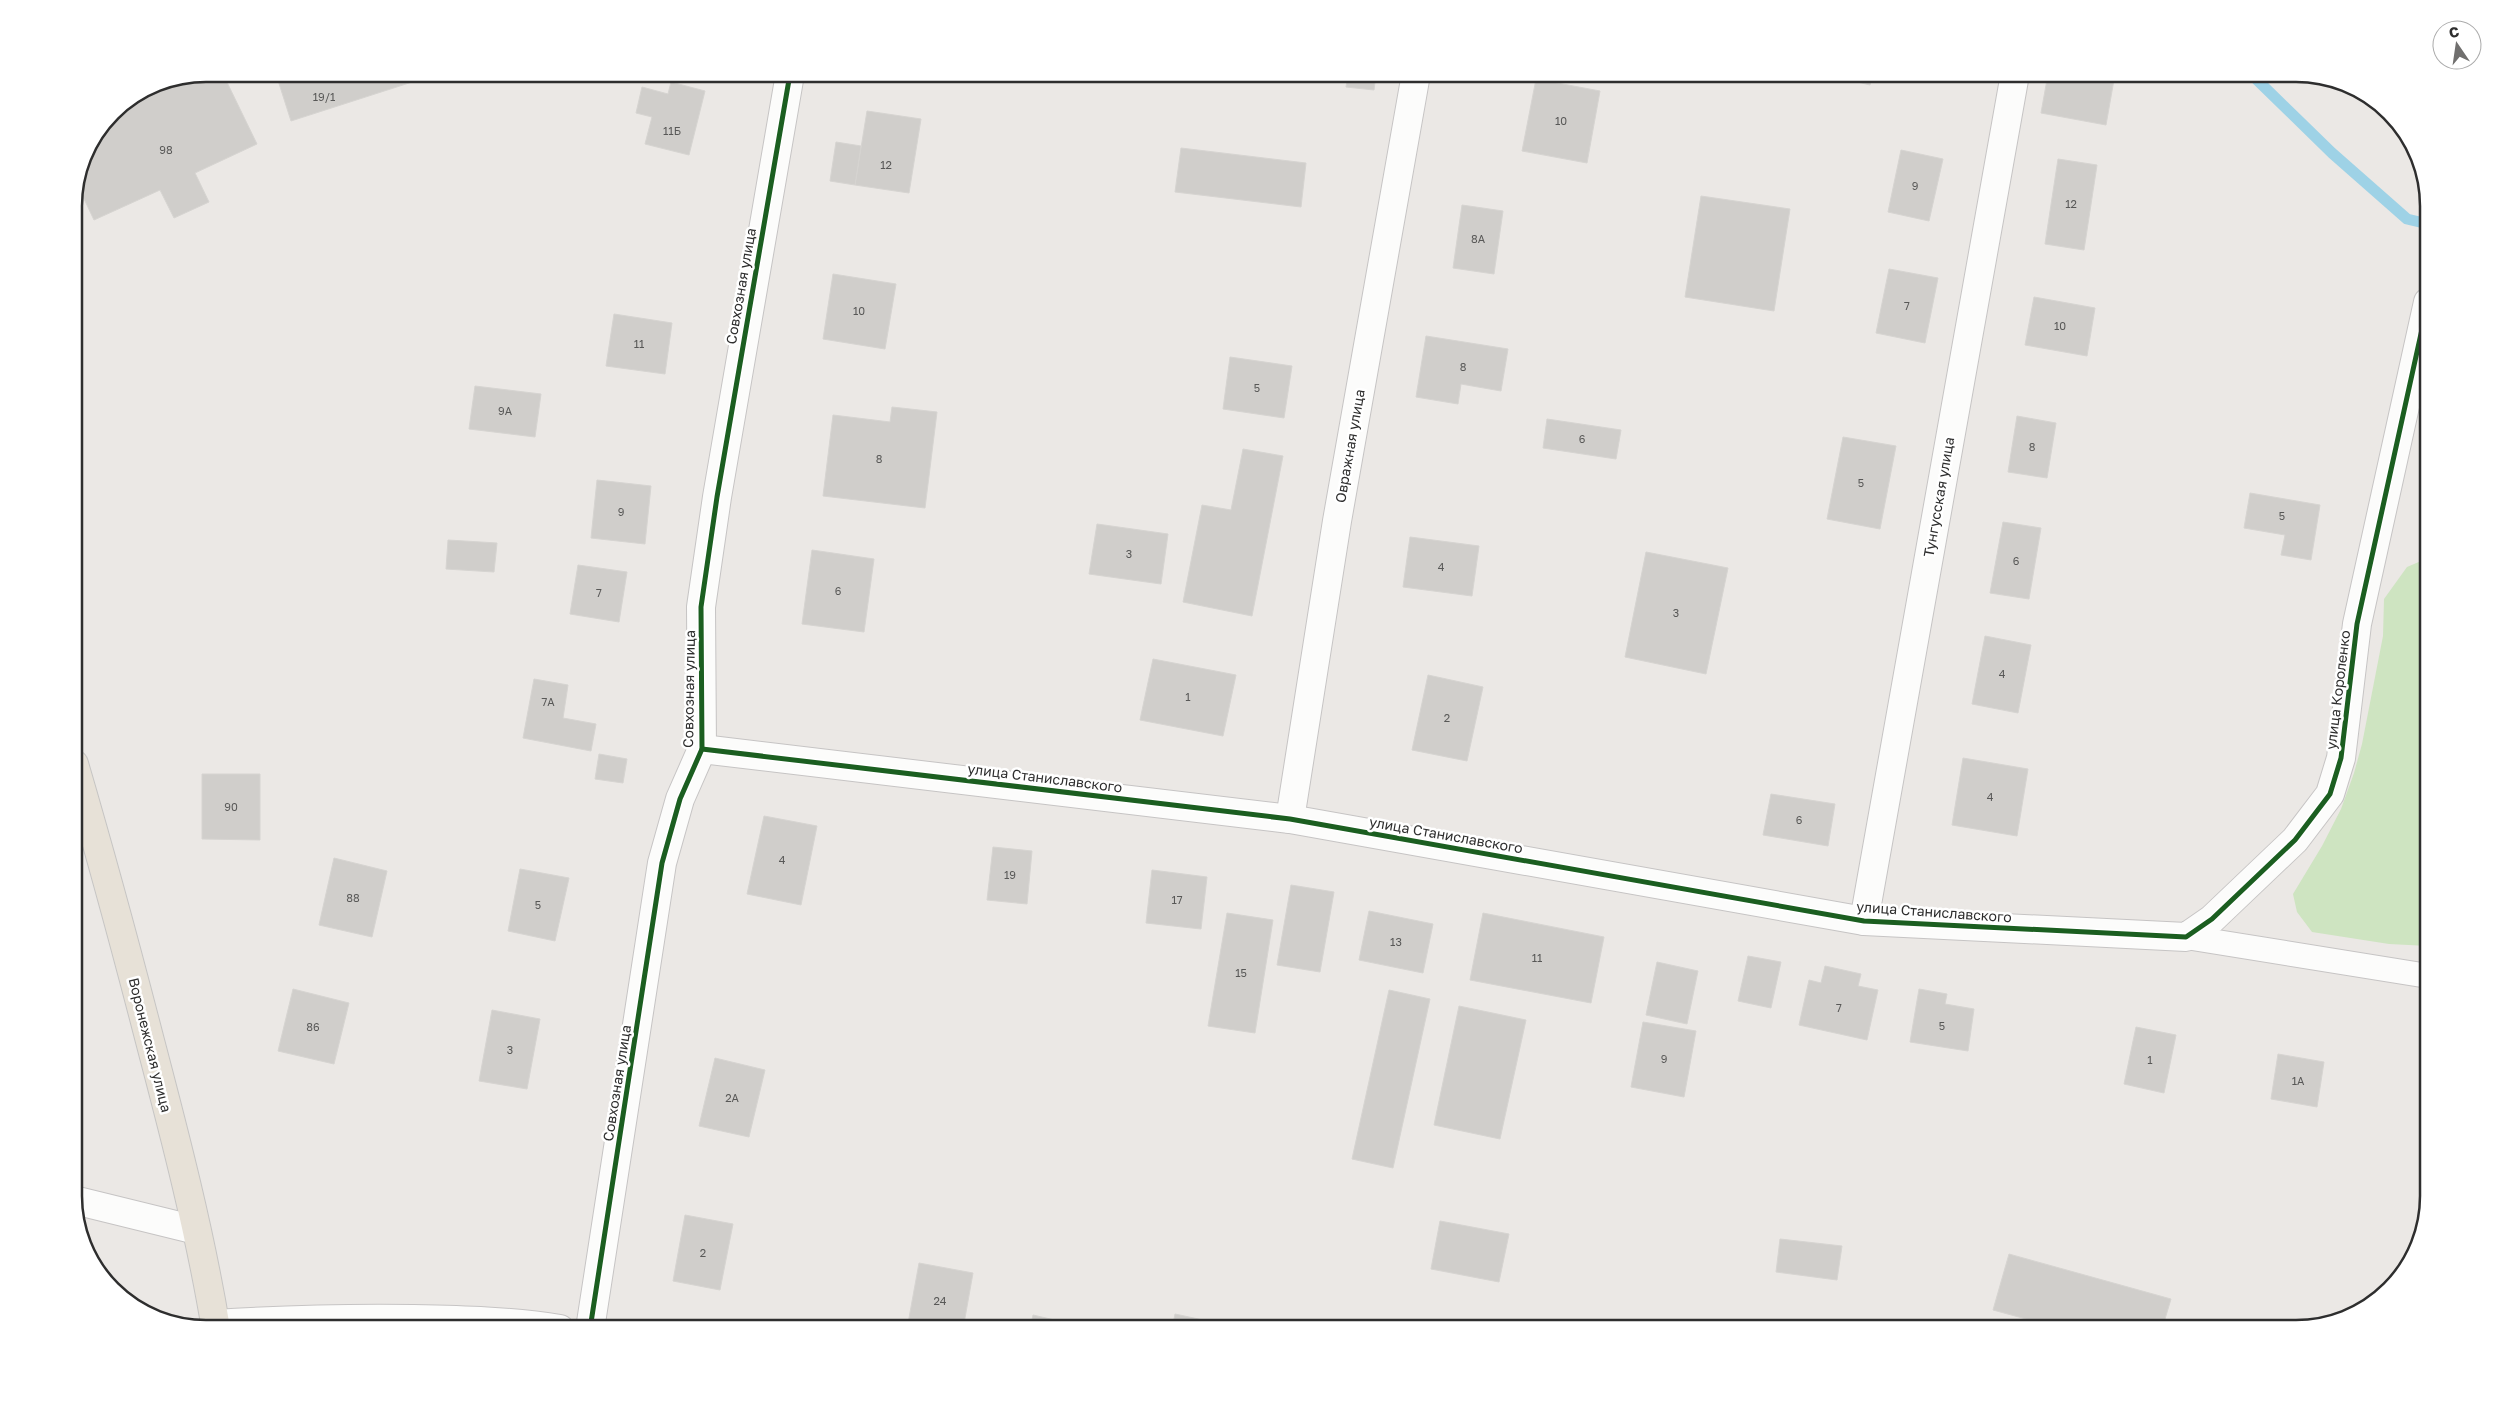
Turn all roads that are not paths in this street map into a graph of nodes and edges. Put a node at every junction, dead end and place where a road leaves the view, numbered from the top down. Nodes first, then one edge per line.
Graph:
1 (1415, 82) edge
2 (2014, 82) edge
3 (789, 83) edge
4 (2419, 342) edge
5 (702, 748) junction
6 (83, 794) edge
7 (1290, 819) junction
8 (1864, 921) junction
9 (2186, 937) junction
10 (2420, 975) edge
11 (83, 1202) edge
12 (196, 1230) junction
13 (215, 1320) edge
14 (591, 1320) edge

1 - 7 street, Овражная улица
2 - 8 street, Тунгусская улица
3 - 5 street, Совхозная улица
4 - 9 street, улица Короленко
5 - 7 street, улица Станиславского
5 - 14 street, Совхозная улица
6 - 12 highway, Воронежская улица
7 - 8 street, улица Станиславского
8 - 9 street, улица Станиславского
9 - 10 lane
11 - 12 street
12 - 13 highway, Воронежская улица

